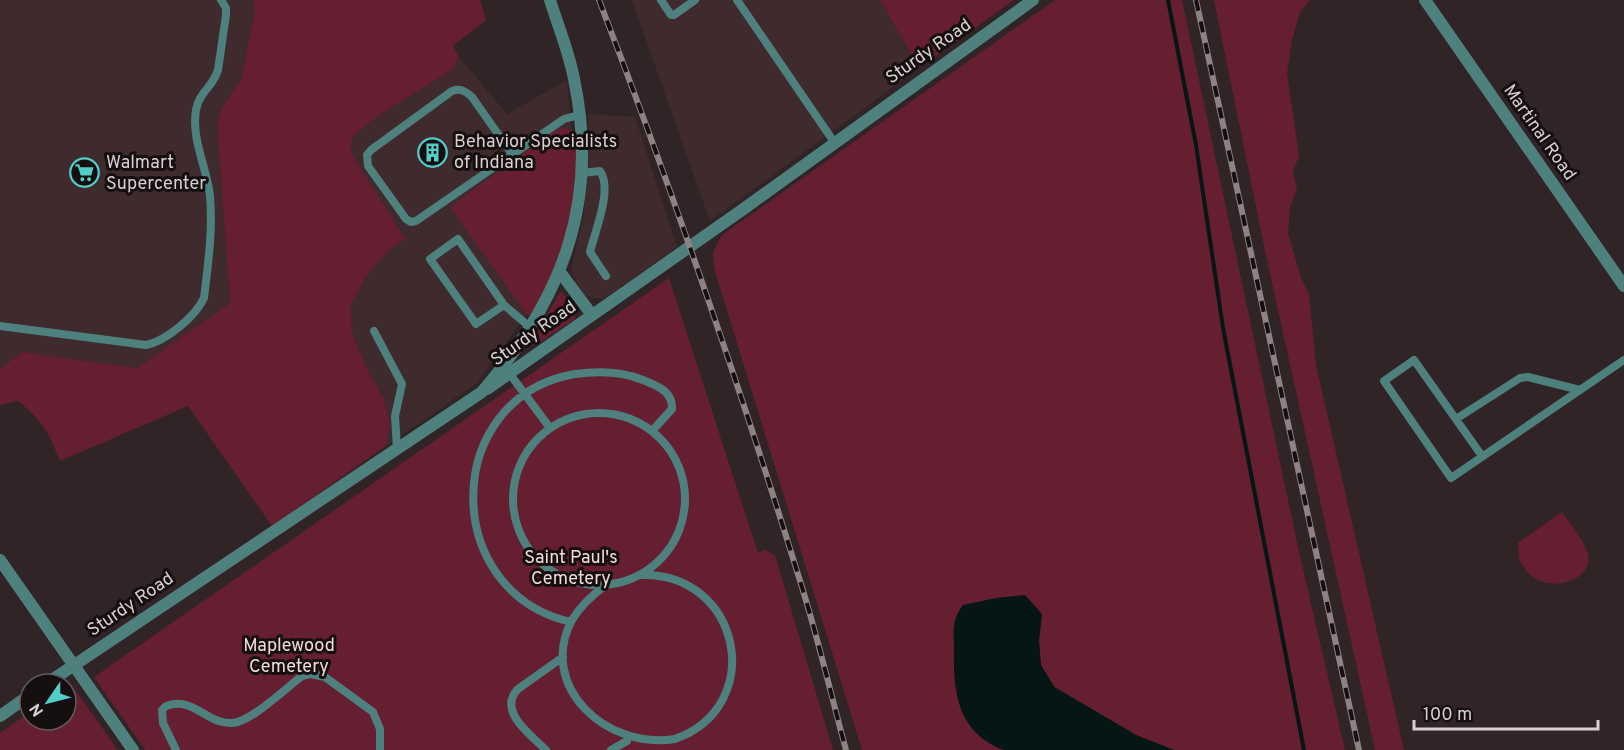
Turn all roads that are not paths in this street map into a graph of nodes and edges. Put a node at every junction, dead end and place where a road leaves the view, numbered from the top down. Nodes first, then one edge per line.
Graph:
1 (221, 0) edge
2 (550, 0) edge
3 (661, 0) edge
4 (695, 0) edge
5 (737, 0) edge
6 (1033, 0) edge
7 (1425, 0) edge
8 (579, 115) junction
9 (834, 142) junction
10 (512, 154) junction
11 (582, 173) junction
12 (560, 272) junction
13 (606, 276) dead end
14 (1624, 286) edge
15 (504, 304) junction
16 (592, 315) junction
17 (0, 326) edge
18 (531, 328) junction
19 (374, 331) dead end
20 (1624, 360) edge
21 (509, 373) junction
22 (1581, 390) junction
23 (482, 392) junction
24 (525, 395) junction
25 (1456, 419) junction
26 (550, 428) junction
27 (652, 431) junction
28 (398, 448) junction
29 (1482, 456) junction
30 (2, 566) edge
31 (638, 575) junction
32 (606, 585) junction
33 (572, 621) junction
34 (563, 657) junction
35 (74, 664) junction
36 (63, 672) edge
37 (18, 703) edge
38 (1, 714) edge
39 (627, 741) junction
40 (134, 750) edge
41 (176, 750) edge
42 (380, 750) edge
43 (546, 750) edge
44 (611, 750) edge

1 - 17 lane
2 - 8 street
3 - 4 lane
5 - 9 lane
6 - 9 street, Sturdy Road
7 - 14 street, Martinal Road
8 - 10 lane
8 - 11 street
9 - 16 street, Sturdy Road
10 - 10 lane
11 - 12 street
11 - 13 lane
12 - 16 street
12 - 18 street
15 - 15 lane
15 - 18 lane
16 - 21 street, Sturdy Road
18 - 23 street
19 - 28 lane
20 - 22 lane
21 - 23 street, Sturdy Road
21 - 24 lane
22 - 25 lane
22 - 29 lane
23 - 28 street, Sturdy Road
24 - 26 lane
24 - 27 lane
24 - 33 lane
25 - 29 lane
25 - 29 lane
26 - 27 lane
26 - 32 lane
27 - 31 lane
28 - 35 street, Sturdy Road
30 - 35 street
31 - 32 lane
31 - 39 lane
32 - 33 lane
33 - 34 lane
34 - 39 lane
34 - 43 lane
35 - 36 street, Sturdy Road
35 - 40 street
37 - 38 street
39 - 44 lane
41 - 42 lane

